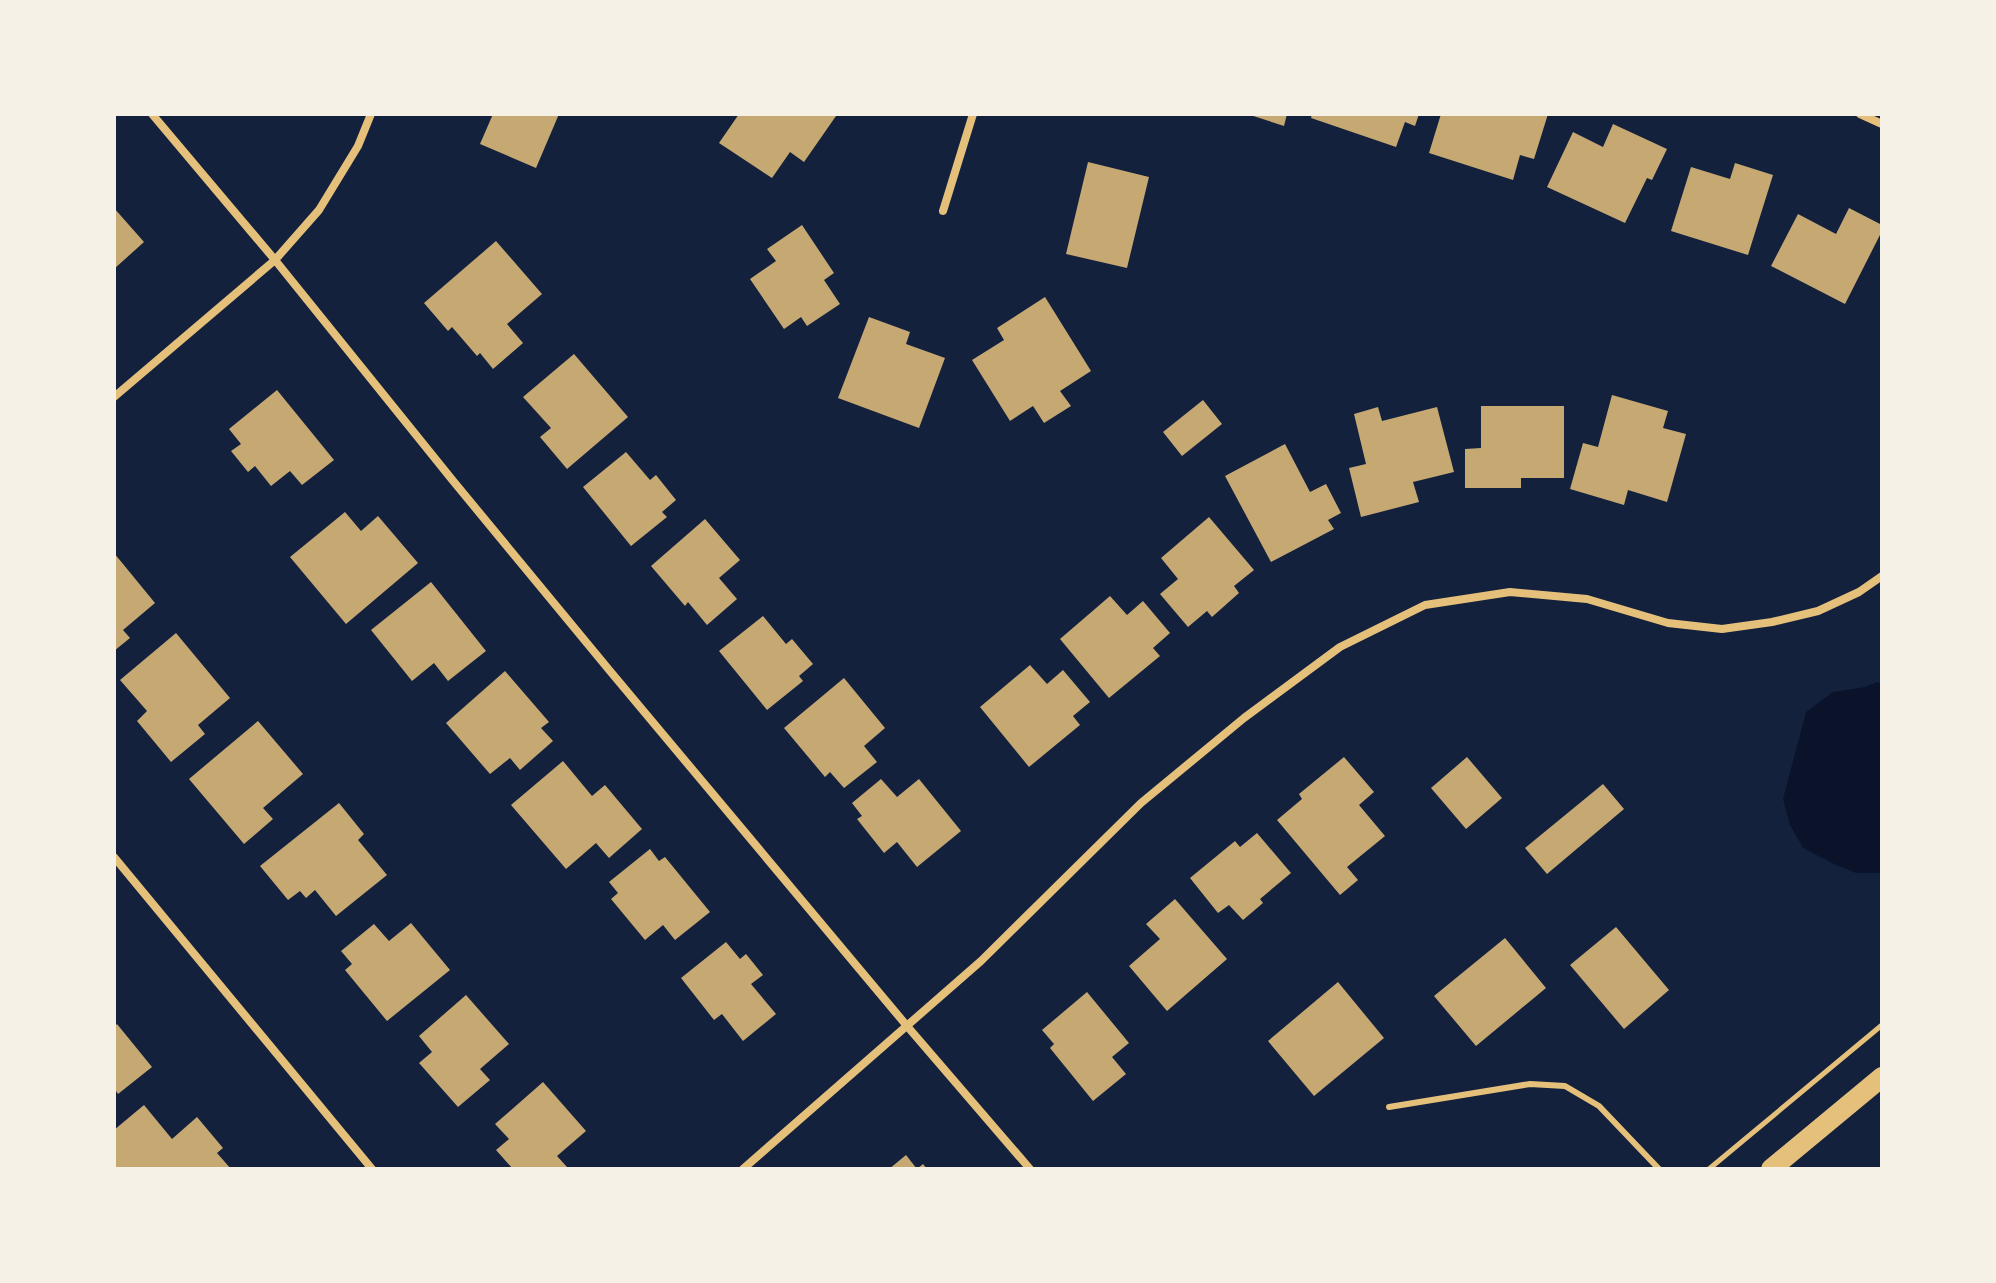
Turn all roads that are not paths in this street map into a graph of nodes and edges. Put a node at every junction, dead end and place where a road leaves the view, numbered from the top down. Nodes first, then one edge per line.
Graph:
1 (152, 114) edge
2 (371, 114) edge
3 (973, 114) edge
4 (1860, 114) edge
5 (1882, 124) edge
6 (943, 211) dead end
7 (275, 260) junction
8 (114, 397) edge
9 (1882, 576) edge
10 (114, 857) edge
11 (907, 1026) junction
12 (1882, 1077) edge
13 (1389, 1107) dead end
14 (372, 1169) edge
15 (743, 1169) edge
16 (1030, 1169) edge
17 (1659, 1169) edge
18 (1771, 1169) edge

1 - 7 street
2 - 7 street
3 - 6 street
4 - 5 street
7 - 8 street
7 - 11 street
9 - 11 street
10 - 14 street
11 - 15 street
11 - 16 street
12 - 18 main road
13 - 17 lane

